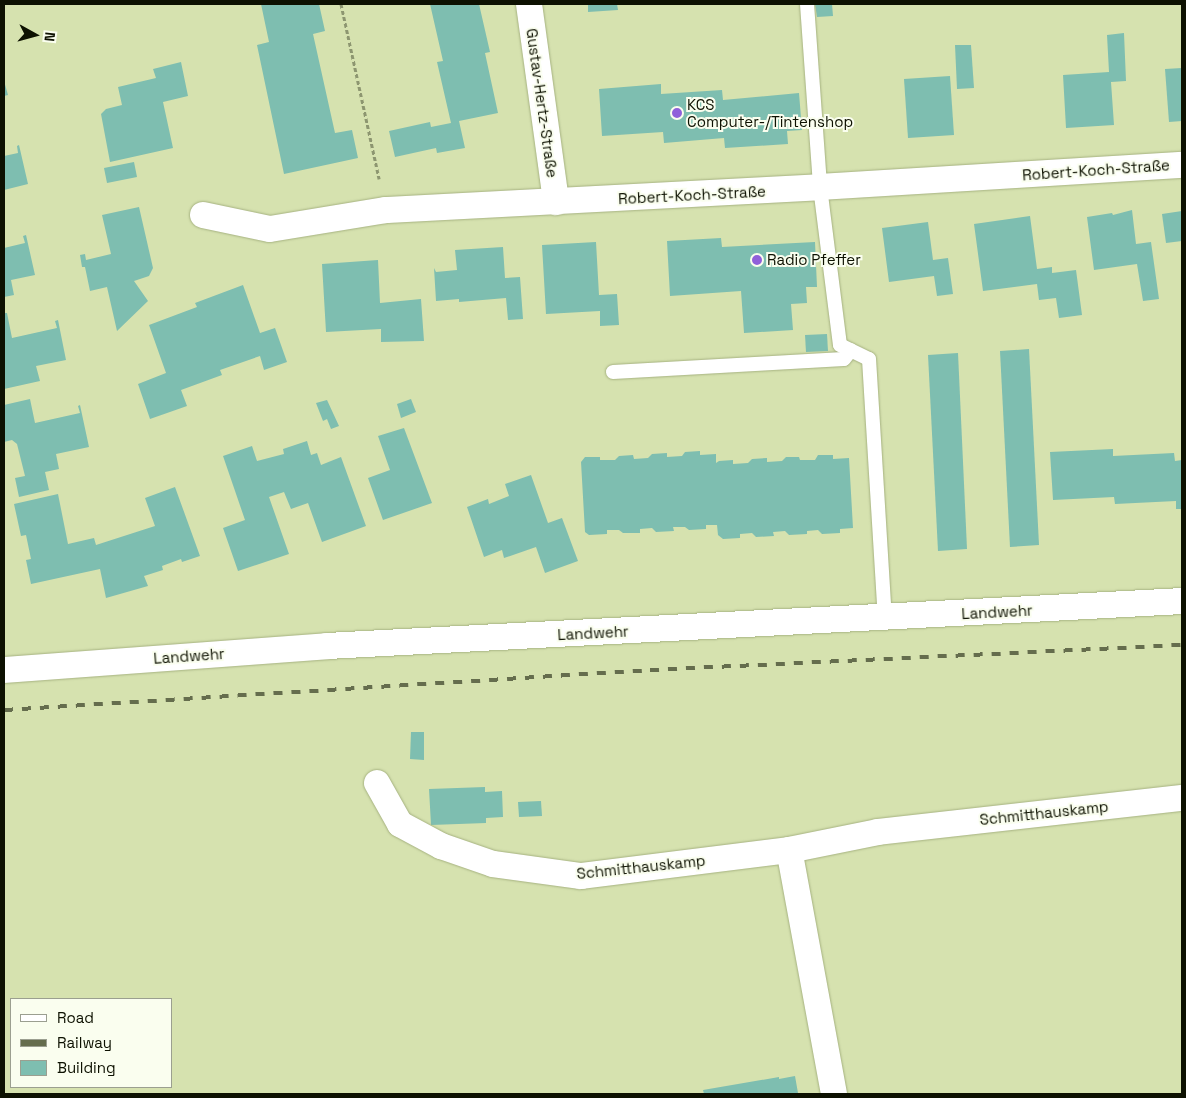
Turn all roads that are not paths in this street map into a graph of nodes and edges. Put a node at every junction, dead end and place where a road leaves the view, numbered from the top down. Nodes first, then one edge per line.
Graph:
1 (529, 4) edge
2 (807, 4) edge
3 (1182, 165) edge
4 (820, 187) junction
5 (556, 202) junction
6 (203, 215) dead end
7 (851, 350) junction
8 (613, 372) dead end
9 (1182, 601) edge
10 (884, 618) junction
11 (5, 663) edge
12 (378, 782) dead end
13 (1182, 798) edge
14 (789, 850) junction
15 (834, 1094) edge

1 - 5 street, Gustav-Hertz-Straße
2 - 4 lane
3 - 4 street, Robert-Koch-Straße
4 - 5 street, Robert-Koch-Straße
4 - 7 lane
5 - 6 street, Robert-Koch-Straße
7 - 8 lane
7 - 10 lane
9 - 10 street, Landwehr
10 - 11 street, Landwehr
12 - 14 street, Schmitthauskamp
13 - 14 street, Schmitthauskamp
14 - 15 street

